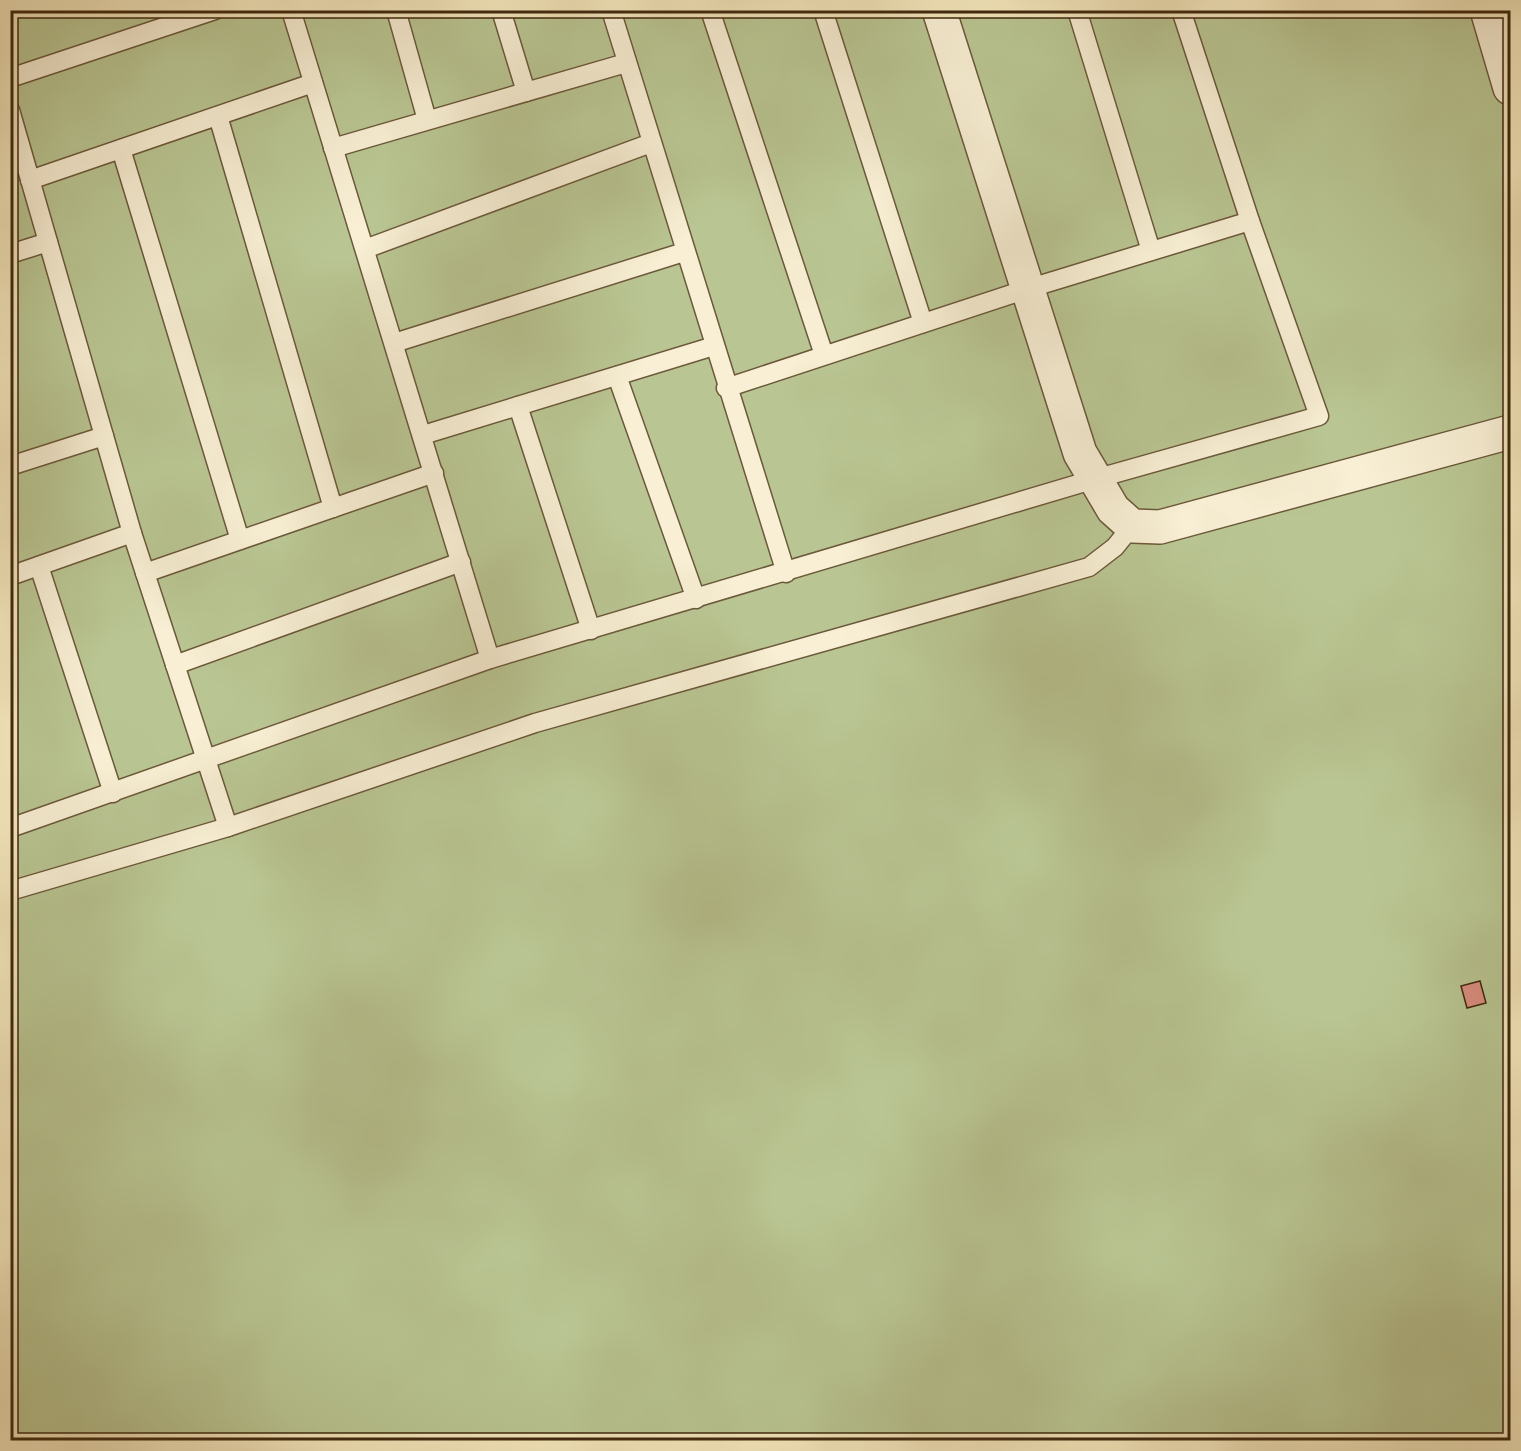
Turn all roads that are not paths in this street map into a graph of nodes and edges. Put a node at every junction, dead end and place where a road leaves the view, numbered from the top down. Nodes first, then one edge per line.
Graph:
1 (215, 10) edge
2 (291, 10) edge
3 (396, 10) edge
4 (501, 10) edge
5 (710, 10) edge
6 (823, 10) edge
7 (939, 10) edge
8 (1077, 10) edge
9 (1181, 10) edge
10 (1487, 10) edge
11 (613, 11) edge
12 (626, 63) junction
13 (10, 78) edge
14 (313, 83) junction
15 (1510, 88) edge
16 (525, 92) junction
17 (10, 110) edge
18 (218, 116) junction
19 (427, 120) junction
20 (651, 143) junction
21 (121, 148) junction
22 (333, 148) junction
23 (30, 180) junction
24 (1250, 221) junction
25 (48, 242) junction
26 (365, 249) junction
27 (1151, 251) junction
28 (684, 252) junction
29 (10, 254) edge
30 (1027, 289) junction
31 (922, 323) junction
32 (394, 343) junction
33 (714, 346) junction
34 (824, 355) junction
35 (617, 376) junction
36 (726, 388) junction
37 (518, 406) junction
38 (1510, 432) edge
39 (423, 435) junction
40 (104, 436) junction
41 (10, 466) edge
42 (434, 473) junction
43 (1095, 479) junction
44 (333, 508) junction
45 (1132, 525) junction
46 (132, 533) junction
47 (240, 540) junction
48 (461, 562) junction
49 (39, 566) junction
50 (145, 573) junction
51 (786, 573) junction
52 (10, 576) edge
53 (696, 599) junction
54 (591, 630) junction
55 (490, 659) junction
56 (175, 666) junction
57 (206, 761) junction
58 (113, 793) junction
59 (228, 827) junction
60 (10, 828) edge
61 (10, 891) edge

1 - 13 lane
2 - 14 lane
3 - 19 lane
4 - 16 lane
5 - 34 lane
6 - 31 lane
7 - 30 street
8 - 27 lane
9 - 24 lane
10 - 15 street
11 - 12 lane
12 - 16 lane
12 - 20 lane
14 - 18 lane
14 - 22 lane
16 - 19 lane
17 - 23 lane
18 - 21 lane
18 - 44 lane
19 - 22 lane
20 - 26 lane
20 - 28 lane
21 - 23 lane
21 - 47 lane
22 - 26 lane
23 - 25 lane
24 - 27 lane
24 - 43 lane
25 - 29 lane
25 - 40 lane
26 - 32 lane
27 - 30 lane
28 - 32 lane
28 - 33 lane
30 - 31 lane
30 - 43 street
31 - 34 lane
32 - 39 lane
33 - 35 lane
33 - 36 lane
34 - 36 lane
35 - 37 lane
35 - 53 lane
36 - 51 lane
37 - 39 lane
37 - 54 lane
38 - 45 street
39 - 42 lane
40 - 41 lane
40 - 46 lane
42 - 44 lane
42 - 48 lane
43 - 45 street
43 - 51 lane
44 - 47 lane
45 - 59 lane
46 - 49 lane
46 - 50 lane
47 - 50 lane
48 - 55 lane
48 - 56 lane
49 - 52 lane
49 - 58 lane
50 - 56 lane
51 - 53 lane
53 - 54 lane
54 - 55 lane
55 - 57 lane
56 - 57 lane
57 - 58 lane
57 - 59 lane
58 - 60 lane
59 - 61 lane

